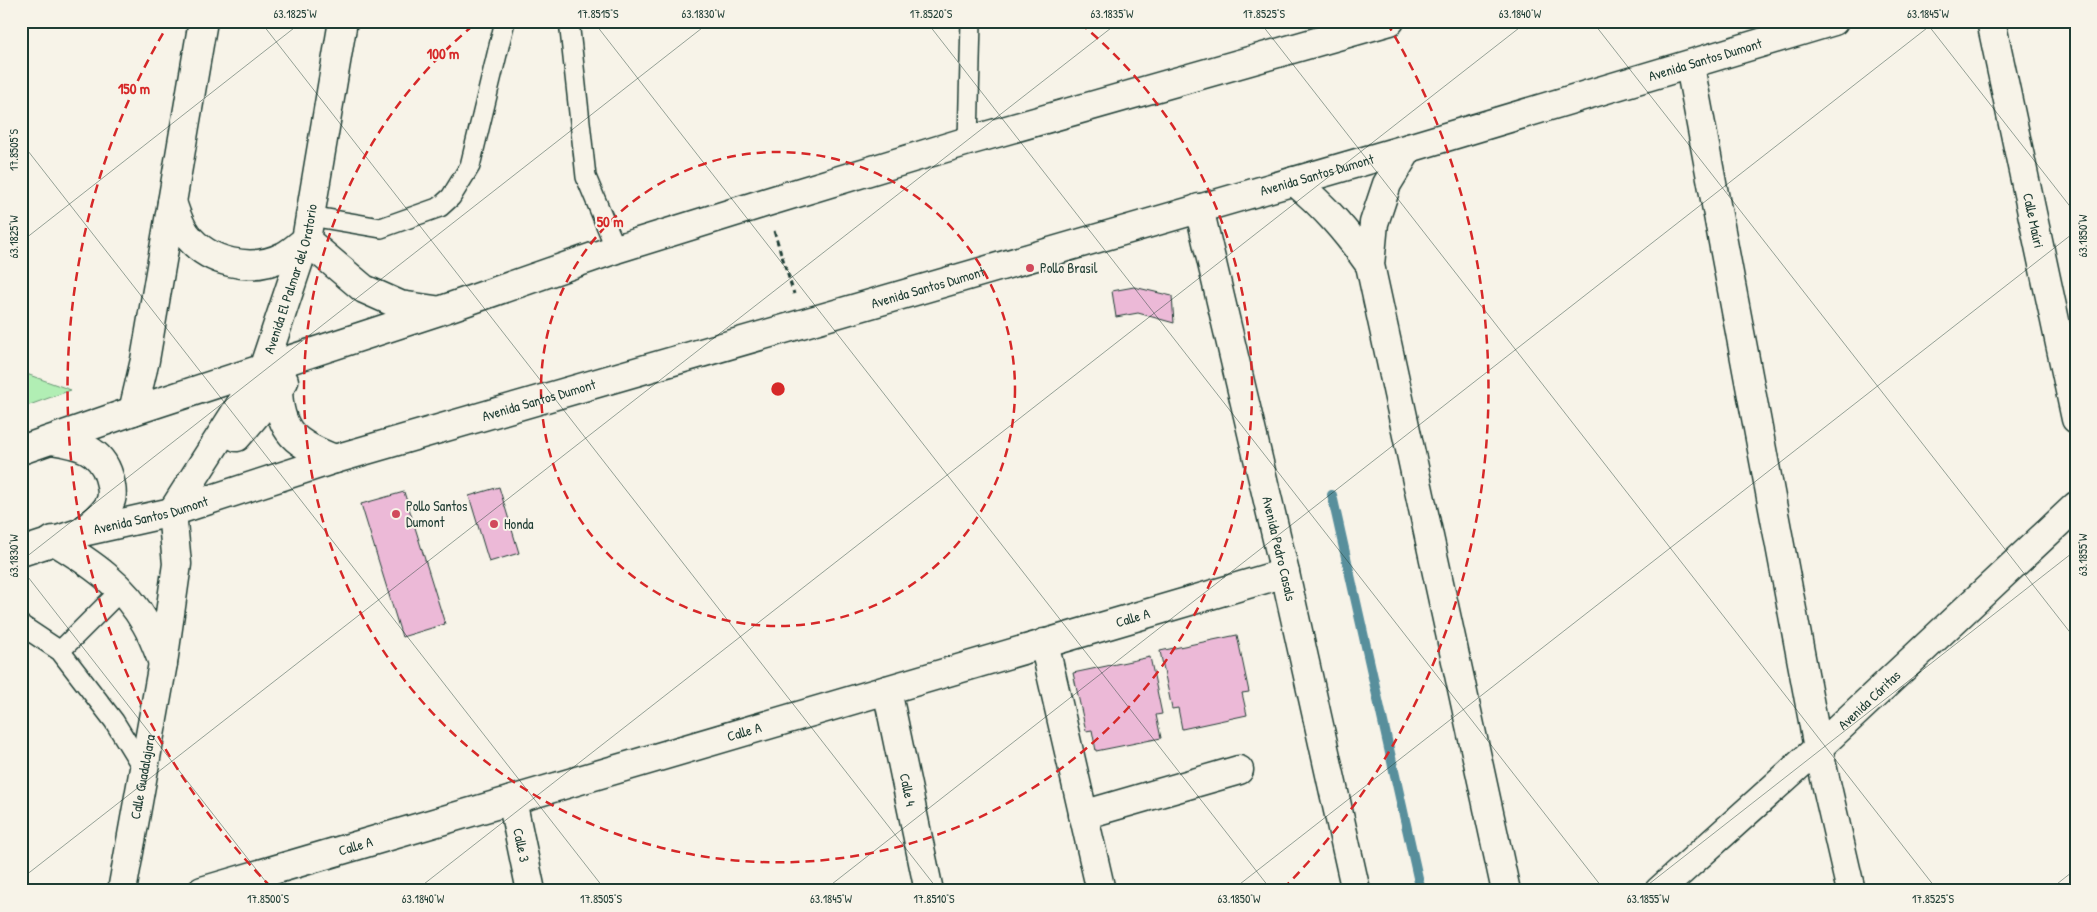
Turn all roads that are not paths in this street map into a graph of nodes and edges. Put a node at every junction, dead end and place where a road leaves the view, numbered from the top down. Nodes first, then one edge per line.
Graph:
1 (204, 21) edge
2 (344, 21) edge
3 (505, 21) edge
4 (568, 21) edge
5 (971, 21) edge
6 (1390, 21) edge
7 (1834, 21) edge
8 (1991, 21) edge
9 (1690, 66) junction
10 (968, 141) junction
11 (1409, 148) junction
12 (1294, 181) junction
13 (172, 202) junction
14 (1199, 208) junction
15 (308, 228) junction
16 (616, 249) junction
17 (1370, 265) junction
18 (439, 311) junction
19 (270, 379) junction
20 (133, 411) junction
21 (2076, 419) edge
22 (51, 440) junction
23 (21, 450) edge
24 (335, 459) junction
25 (2076, 506) edge
26 (172, 512) junction
27 (82, 532) junction
28 (53, 540) junction
29 (21, 552) edge
30 (1285, 573) junction
31 (122, 590) junction
32 (21, 625) edge
33 (1044, 643) junction
34 (60, 651) junction
35 (163, 663) junction
36 (887, 690) junction
37 (1818, 748) junction
38 (144, 770) junction
39 (1239, 770) dead end
40 (512, 800) junction
41 (1083, 815) junction
42 (122, 891) edge
43 (202, 891) edge
44 (531, 891) edge
45 (930, 891) edge
46 (1101, 891) edge
47 (1356, 891) edge
48 (1506, 891) edge
49 (1659, 891) edge
50 (1851, 891) edge

1 - 13 street
2 - 15 street, Avenida El Palmar del Oratorio
3 - 15 lane
4 - 16 lane
5 - 10 lane
6 - 10 street
7 - 9 street, Avenida Santos Dumont
8 - 21 street, Calle Maúri
9 - 11 street, Avenida Santos Dumont
9 - 37 street
10 - 16 street
11 - 12 street, Avenida Santos Dumont
11 - 17 street
12 - 14 street, Avenida Santos Dumont
12 - 17 street
13 - 15 street
13 - 20 street
14 - 24 street, Avenida Santos Dumont
14 - 30 street, Avenida Pedro Casals
15 - 18 street
15 - 19 street, Avenida El Palmar del Oratorio
16 - 18 street
17 - 48 street
18 - 19 street
19 - 20 street
19 - 24 street
19 - 26 street, Avenida El Palmar del Oratorio
20 - 22 street
22 - 23 street
22 - 27 street
24 - 26 street, Avenida Santos Dumont
25 - 37 street, Avenida Cáritas
26 - 27 street, Avenida Santos Dumont
26 - 35 street, Calle Guadalajara
27 - 28 street, Avenida Santos Dumont
28 - 29 street, Avenida Santos Dumont
28 - 31 street
30 - 33 street, Calle A
30 - 47 street, Avenida Pedro Casals
31 - 34 lane
31 - 35 street
32 - 34 lane
33 - 36 street, Calle A
33 - 41 street
34 - 38 lane
35 - 38 street, Calle Guadalajara
36 - 40 street, Calle A
36 - 45 street, Calle 4
37 - 49 street, Avenida Cáritas
37 - 50 street
38 - 42 street, Calle Guadalajara
39 - 41 street
40 - 43 street, Calle A
40 - 44 street, Calle 3
41 - 46 street

